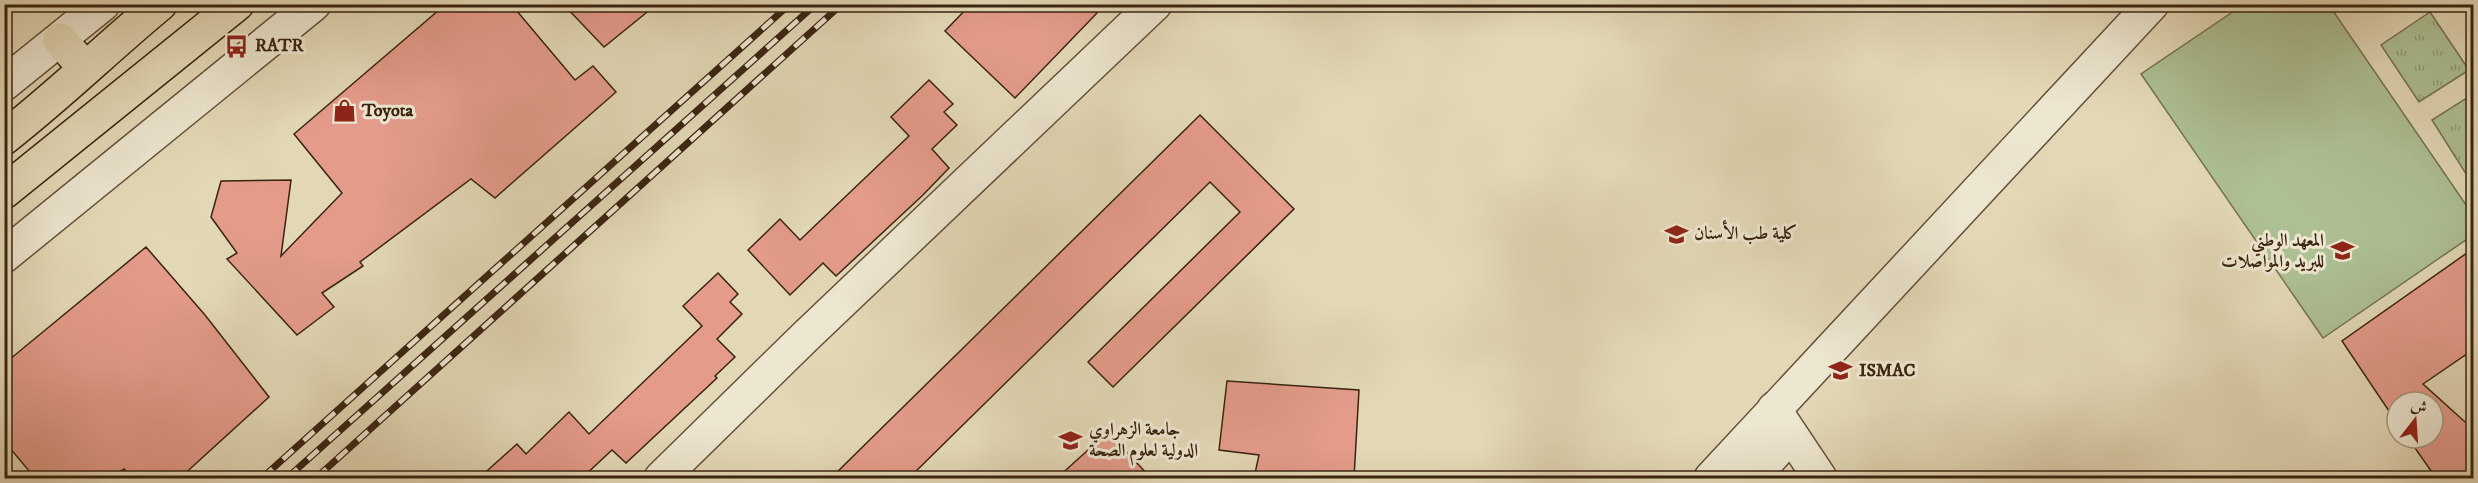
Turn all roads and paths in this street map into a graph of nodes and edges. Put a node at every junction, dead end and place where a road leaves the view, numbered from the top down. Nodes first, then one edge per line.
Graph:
1 (103, 4) edge
2 (237, 4) edge
3 (314, 4) edge
4 (1155, 4) edge
5 (2151, 4) edge
6 (146, 9) edge
7 (60, 40) junction
8 (85, 68) junction
9 (4, 84) edge
10 (4, 138) edge
11 (4, 192) edge
12 (4, 256) edge
13 (1783, 422) junction
14 (661, 478) edge
15 (1711, 478) edge
16 (1752, 478) edge
17 (1820, 478) edge

1 - 7 street
2 - 11 main road
3 - 12 street
4 - 14 street
5 - 13 street
6 - 8 main road
7 - 8 main road
7 - 9 street
8 - 10 main road
13 - 15 street
13 - 16 street
13 - 17 street

